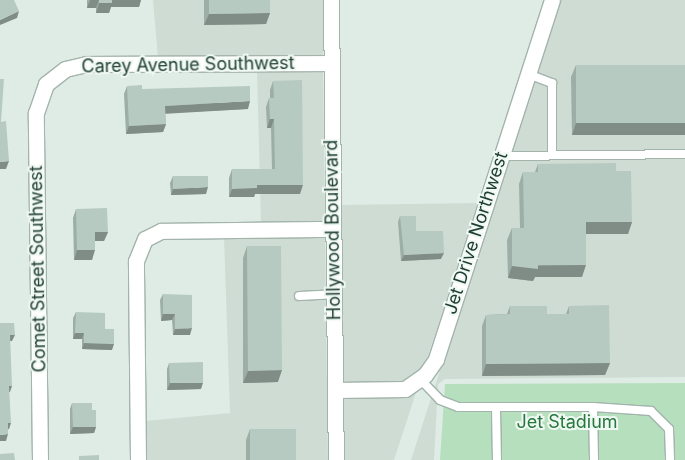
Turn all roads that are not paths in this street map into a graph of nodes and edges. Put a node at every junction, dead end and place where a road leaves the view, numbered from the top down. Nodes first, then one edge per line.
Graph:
1 (331, 0) edge
2 (552, 0) edge
3 (331, 63) junction
4 (528, 74) junction
5 (49, 81) joint
6 (685, 154) edge
7 (552, 155) junction
8 (502, 156) junction
9 (333, 229) junction
10 (334, 294) junction
11 (298, 296) dead end
12 (420, 379) junction
13 (335, 390) junction
14 (593, 407) junction
15 (496, 409) junction
16 (40, 460) edge
17 (138, 460) edge
18 (336, 460) edge
19 (497, 460) edge
20 (594, 460) edge
21 (670, 460) edge

1 - 3 street, Hollywood Boulevard
2 - 4 street, Jet Drive Northwest
3 - 5 street, Carey Avenue Southwest
3 - 9 street, Hollywood Boulevard
4 - 7 lane
4 - 8 street, Jet Drive Northwest
5 - 16 street, Comet Street Southwest
6 - 7 lane
7 - 8 lane
8 - 12 street, Jet Drive Northwest
9 - 10 street, Hollywood Boulevard
9 - 17 street
10 - 11 lane
10 - 13 street, Hollywood Boulevard
12 - 13 street, Jet Drive Northwest
12 - 15 lane
13 - 18 street, Hollywood Boulevard
14 - 15 lane
14 - 20 lane
14 - 21 lane
15 - 19 lane

